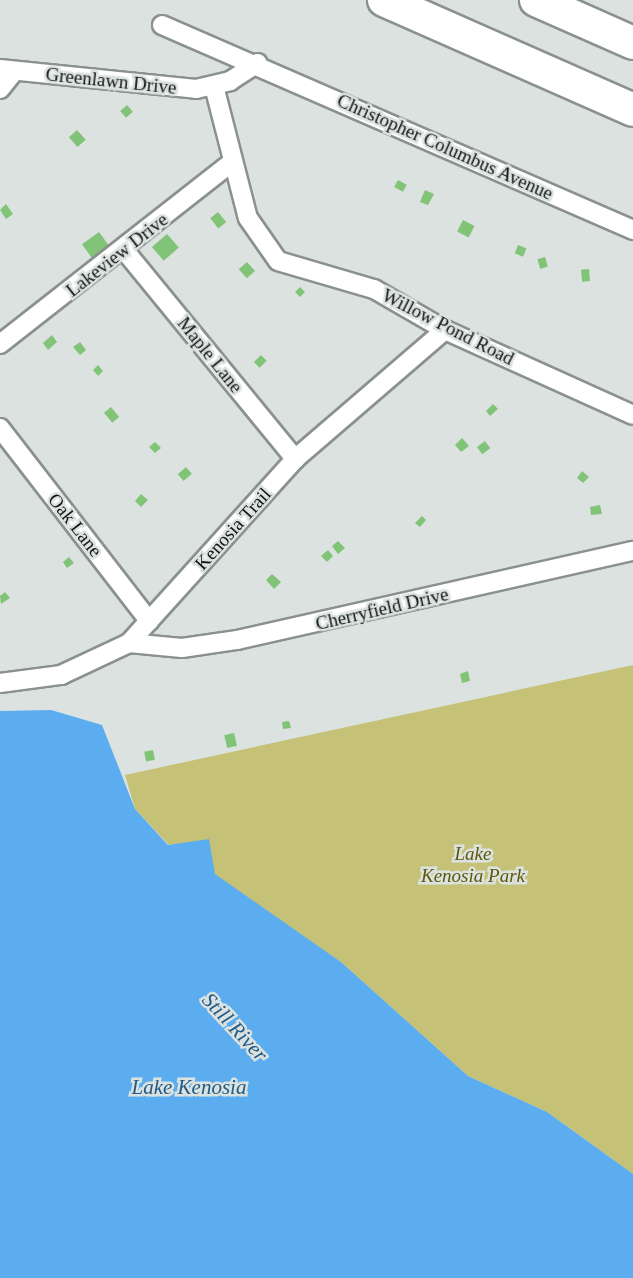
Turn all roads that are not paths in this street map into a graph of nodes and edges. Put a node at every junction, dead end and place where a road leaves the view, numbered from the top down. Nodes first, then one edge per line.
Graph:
1 (384, 0) edge
2 (536, 0) edge
3 (162, 25) dead end
4 (633, 43) edge
5 (258, 63) junction
6 (7, 70) edge
7 (214, 86) junction
8 (0, 89) edge
9 (633, 110) edge
10 (232, 162) junction
11 (633, 230) edge
12 (125, 250) junction
13 (445, 330) junction
14 (0, 344) edge
15 (633, 415) edge
16 (0, 428) edge
17 (295, 460) junction
18 (633, 551) edge
19 (149, 621) junction
20 (129, 643) junction
21 (0, 683) edge

1 - 9 highway
2 - 4 highway
3 - 5 street, Christopher Columbus Avenue
5 - 7 street, Greenlawn Drive
5 - 11 street, Christopher Columbus Avenue
6 - 7 street, Greenlawn Drive
6 - 8 street
7 - 10 street, Willow Pond Road
10 - 12 street, Lakeview Drive
10 - 13 street, Willow Pond Road
12 - 14 street, Lakeview Drive
12 - 17 street, Maple Lane
13 - 15 street, Willow Pond Road
13 - 17 street, Kenosia Trail
16 - 19 street, Oak Lane
17 - 19 street, Kenosia Trail
18 - 20 street, Cherryfield Drive
19 - 20 street, Kenosia Trail
20 - 21 street, Kenosia Trail

